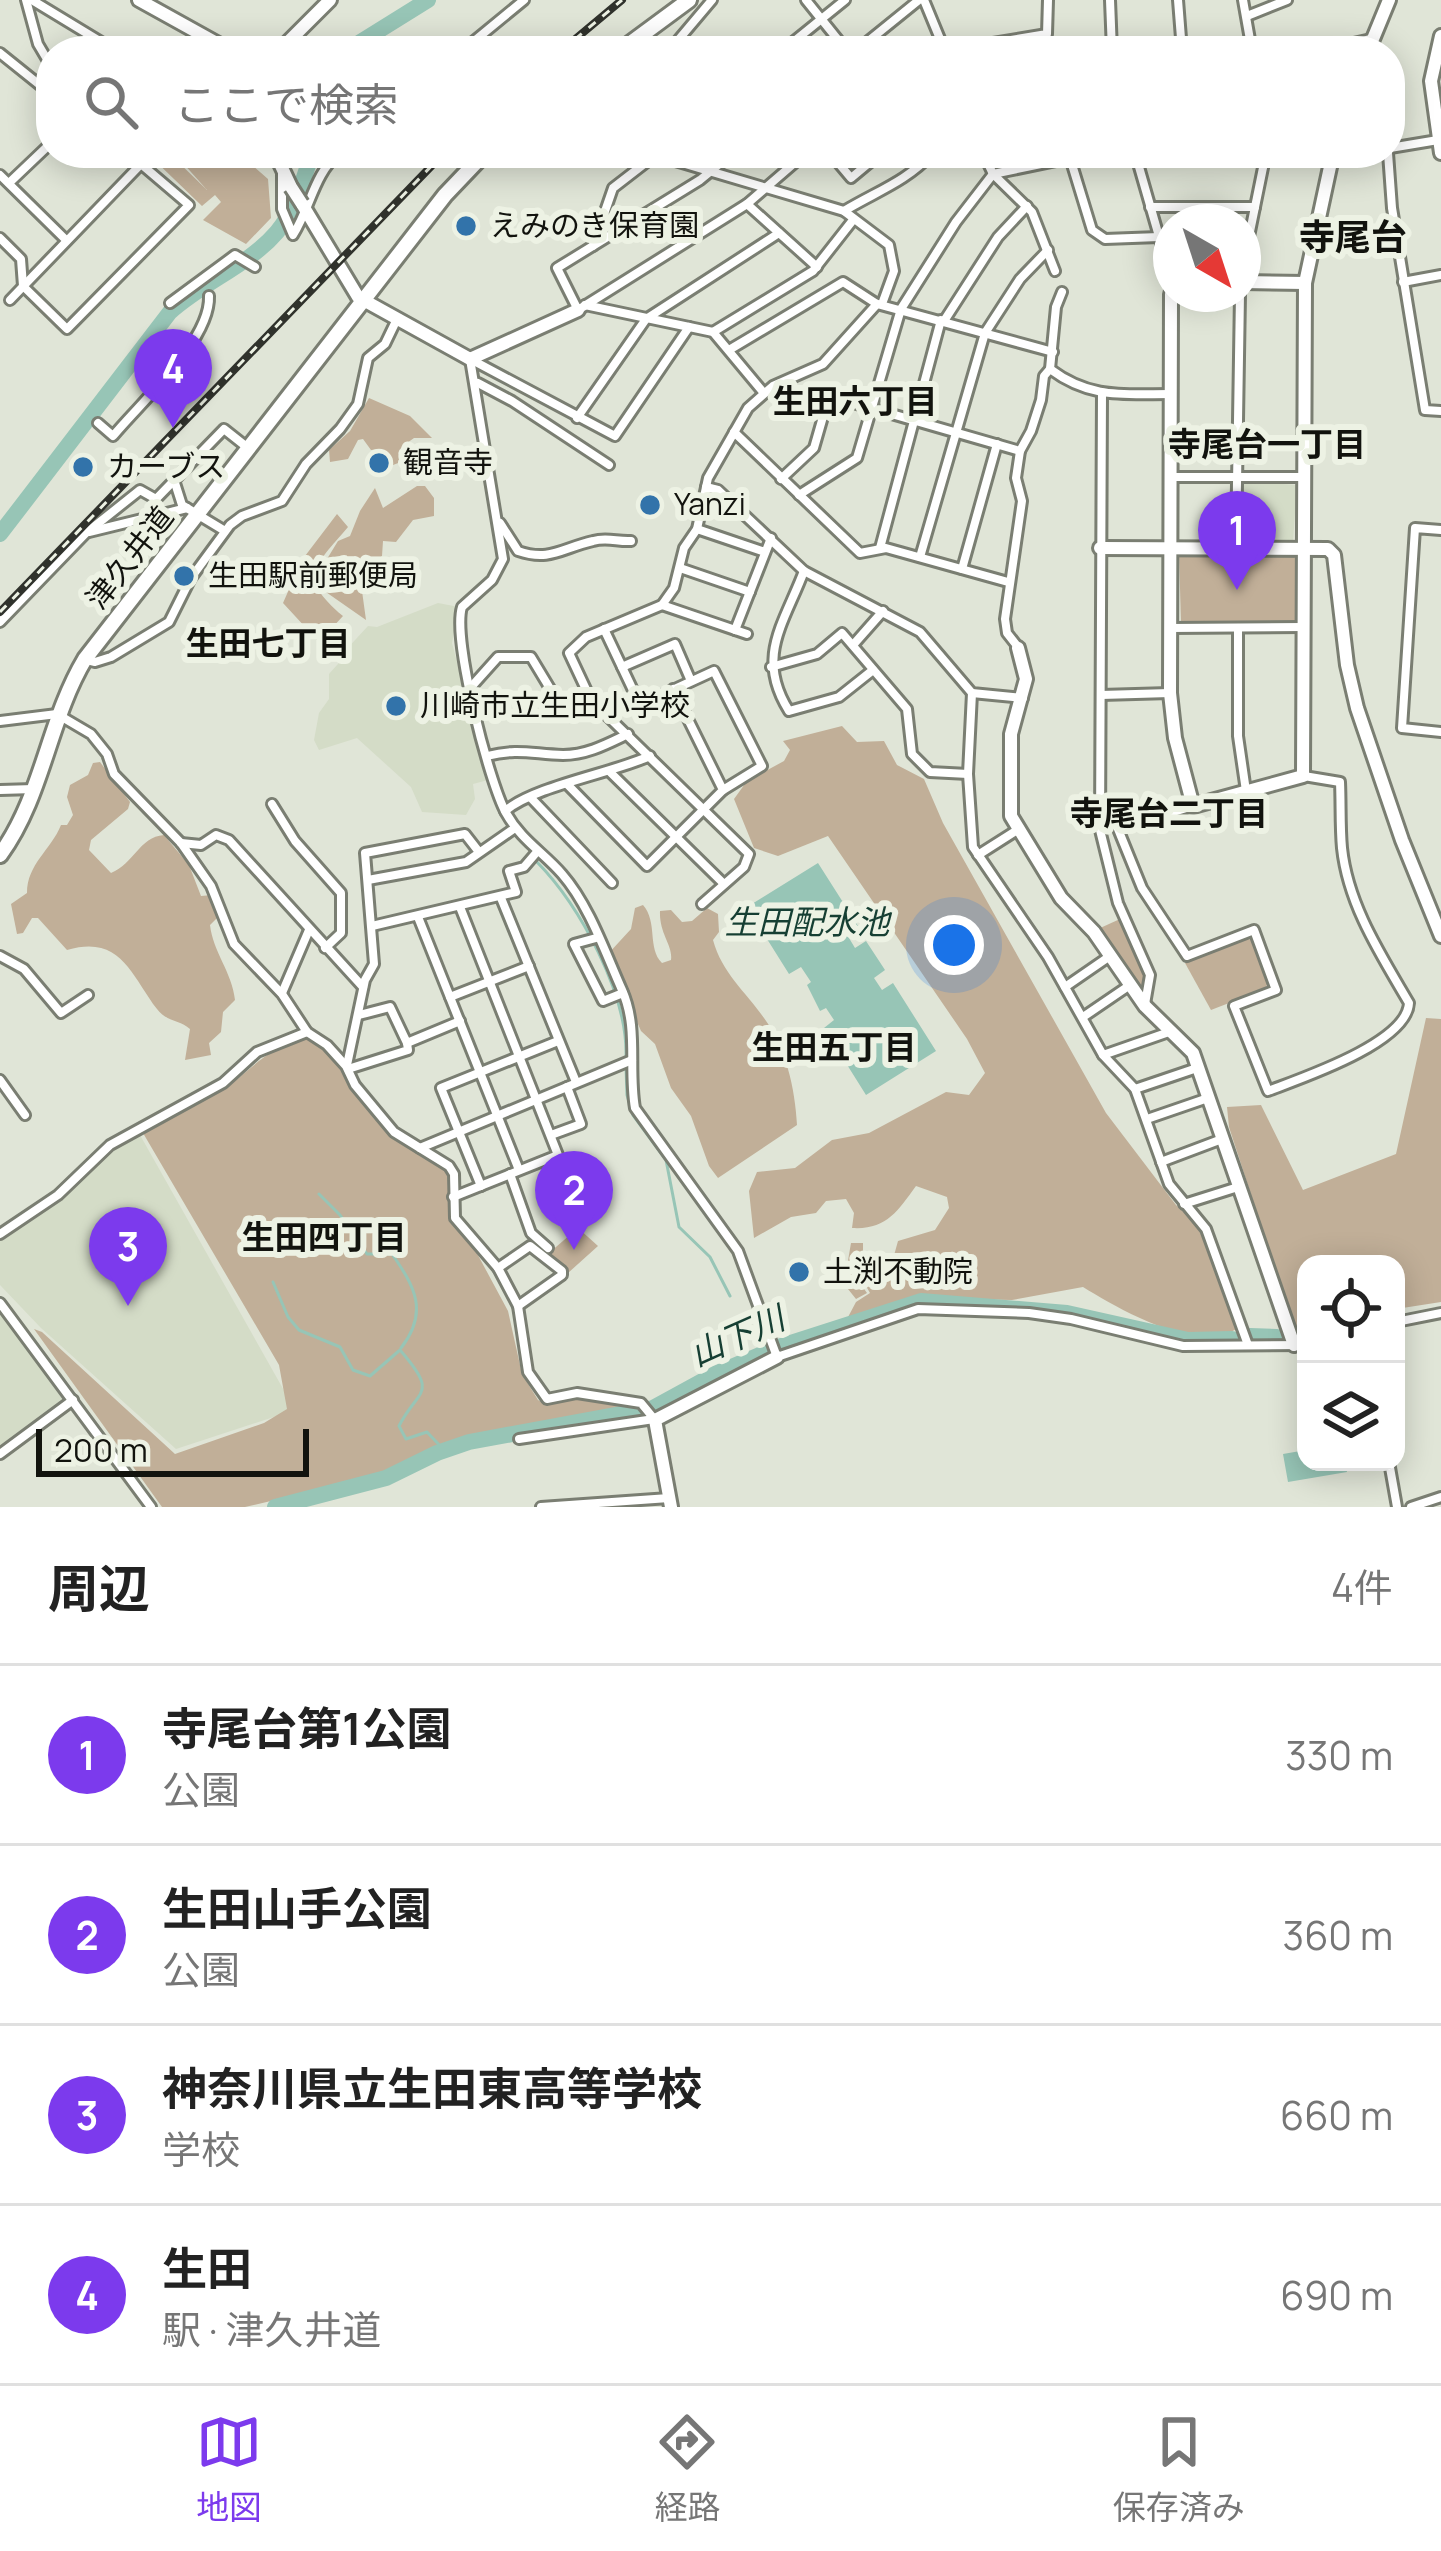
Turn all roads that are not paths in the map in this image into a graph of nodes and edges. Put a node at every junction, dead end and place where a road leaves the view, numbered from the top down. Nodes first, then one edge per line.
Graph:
1 (29, 0) edge
2 (139, 0) edge
3 (330, 0) edge
4 (524, 0) edge
5 (688, 0) edge
6 (712, 0) edge
7 (806, 0) edge
8 (844, 0) edge
9 (921, 0) edge
10 (1048, 0) edge
11 (1110, 0) edge
12 (1178, 0) edge
13 (1243, 0) edge
14 (1287, 0) edge
15 (1389, 0) edge
16 (1247, 16) junction
17 (820, 19) junction
18 (1441, 35) edge
19 (36, 36) edge
20 (90, 36) edge
21 (203, 36) edge
22 (294, 36) edge
23 (480, 36) edge
24 (640, 36) edge
25 (681, 36) edge
26 (800, 36) edge
27 (836, 36) edge
28 (872, 36) edge
29 (938, 36) edge
30 (1035, 36) edge
31 (1111, 36) edge
32 (1181, 36) edge
33 (1250, 36) edge
34 (1374, 36) edge
35 (0, 53) edge
36 (36, 82) edge
37 (1440, 147) edge
38 (1405, 150) edge
39 (36, 157) edge
40 (136, 168) edge
41 (149, 168) edge
42 (281, 168) edge
43 (322, 168) edge
44 (471, 168) edge
45 (639, 168) edge
46 (695, 168) edge
47 (714, 168) edge
48 (790, 168) edge
49 (917, 168) edge
50 (990, 168) edge
51 (1022, 168) edge
52 (1073, 168) edge
53 (1139, 168) edge
54 (1263, 168) edge
55 (1330, 168) edge
56 (1391, 168) edge
57 (282, 171) junction
58 (708, 173) junction
59 (993, 174) junction
60 (0, 175) edge
61 (9, 183) junction
62 (766, 190) junction
63 (747, 204) junction
64 (1257, 204) edge
65 (1027, 206) junction
66 (1150, 207) joint
67 (305, 208) junction
68 (844, 212) junction
69 (1153, 217) edge
70 (853, 220) junction
71 (779, 233) junction
72 (1153, 237) edge
73 (0, 238) edge
74 (66, 240) junction
75 (593, 248) junction
76 (1048, 250) junction
77 (253, 266) dead end
78 (817, 267) junction
79 (1055, 271) dead end
80 (1441, 275) edge
81 (1261, 282) edge
82 (1403, 282) junction
83 (1305, 283) junction
84 (23, 286) junction
85 (1062, 292) dead end
86 (209, 296) dead end
87 (10, 300) dead end
88 (362, 301) junction
89 (170, 303) dead end
90 (879, 304) junction
91 (581, 308) junction
92 (901, 309) junction
93 (1171, 312) edge
94 (1240, 312) edge
95 (646, 319) junction
96 (397, 320) junction
97 (942, 320) junction
98 (689, 327) junction
99 (713, 332) junction
100 (985, 332) junction
101 (729, 350) junction
102 (1053, 352) junction
103 (470, 359) junction
104 (1050, 369) junction
105 (476, 382) junction
106 (763, 392) junction
107 (1102, 394) junction
108 (1171, 394) junction
109 (871, 409) junction
110 (1441, 411) edge
111 (577, 418) junction
112 (914, 421) junction
113 (98, 423) dead end
114 (734, 432) junction
115 (956, 432) junction
116 (997, 444) junction
117 (249, 448) junction
118 (1020, 451) junction
119 (609, 465) dead end
120 (1171, 477) junction
121 (1238, 477) junction
122 (1304, 477) junction
123 (781, 479) junction
124 (175, 481) junction
125 (706, 487) junction
126 (799, 495) junction
127 (192, 511) junction
128 (499, 522) junction
129 (697, 529) junction
130 (1441, 530) edge
131 (225, 531) junction
132 (86, 533) junction
133 (772, 538) junction
134 (631, 541) dead end
135 (1236, 547) junction
136 (1303, 547) junction
137 (880, 548) junction
138 (1100, 548) junction
139 (1170, 548) junction
140 (765, 552) junction
141 (920, 557) junction
142 (680, 568) junction
143 (962, 569) junction
144 (804, 571) junction
145 (1008, 582) junction
146 (750, 592) junction
147 (662, 605) junction
148 (883, 611) junction
149 (0, 622) edge
150 (1304, 627) junction
151 (1170, 628) junction
152 (1238, 628) junction
153 (604, 629) junction
154 (735, 630) junction
155 (747, 634) dead end
156 (853, 645) junction
157 (1018, 648) joint
158 (86, 659) junction
159 (622, 667) junction
160 (771, 667) junction
161 (873, 670) junction
162 (691, 681) junction
163 (471, 688) junction
164 (673, 689) junction
165 (972, 693) junction
166 (1170, 693) junction
167 (1101, 695) junction
168 (1023, 698) junction
169 (57, 714) junction
170 (566, 716) dead end
171 (0, 721) edge
172 (1441, 732) edge
173 (628, 734) junction
174 (487, 756) junction
175 (650, 756) junction
176 (611, 773) junction
177 (968, 774) junction
178 (1303, 776) junction
179 (567, 784) junction
180 (34, 789) junction
181 (0, 790) edge
182 (723, 790) junction
183 (1246, 791) junction
184 (531, 798) junction
185 (272, 804) dead end
186 (1192, 806) junction
187 (704, 810) junction
188 (505, 811) junction
189 (515, 828) junction
190 (1018, 829) junction
191 (676, 838) junction
192 (181, 844) junction
193 (3, 845) edge
194 (479, 852) junction
195 (536, 853) junction
196 (978, 855) junction
197 (368, 880) junction
198 (612, 884) dead end
199 (724, 884) junction
200 (501, 898) junction
201 (702, 904) dead end
202 (460, 907) junction
203 (418, 916) junction
204 (372, 926) junction
205 (309, 930) junction
206 (1441, 936) edge
207 (596, 938) junction
208 (325, 948) junction
209 (0, 956) edge
210 (1110, 956) junction
211 (529, 966) junction
212 (490, 981) junction
213 (1130, 985) junction
214 (363, 987) junction
215 (1065, 987) junction
216 (623, 993) junction
217 (281, 994) junction
218 (88, 995) dead end
219 (450, 997) junction
220 (1145, 1006) junction
221 (359, 1015) junction
222 (1083, 1018) junction
223 (460, 1021) junction
224 (1170, 1031) junction
225 (307, 1032) junction
226 (558, 1041) junction
227 (406, 1043) junction
228 (1103, 1055) junction
229 (520, 1056) junction
230 (632, 1060) junction
231 (347, 1067) junction
232 (1198, 1068) junction
233 (480, 1072) junction
234 (0, 1080) edge
235 (571, 1084) junction
236 (1135, 1089) junction
237 (537, 1098) junction
238 (1208, 1098) junction
239 (496, 1114) junction
240 (25, 1115) dead end
241 (1147, 1119) junction
242 (458, 1131) junction
243 (551, 1135) junction
244 (1222, 1139) junction
245 (420, 1148) junction
246 (1160, 1162) junction
247 (514, 1172) junction
248 (481, 1186) junction
249 (1238, 1186) junction
250 (453, 1197) junction
251 (1184, 1204) junction
252 (0, 1234) edge
253 (548, 1248) dead end
254 (498, 1268) junction
255 (0, 1303) edge
256 (518, 1306) junction
257 (1441, 1313) edge
258 (1405, 1320) edge
259 (1297, 1337) edge
260 (1248, 1345) junction
261 (1297, 1345) edge
262 (777, 1354) junction
263 (73, 1400) junction
264 (650, 1412) junction
265 (519, 1439) dead end
266 (0, 1454) edge
267 (1391, 1471) edge
268 (1441, 1497) edge
269 (670, 1502) edge
270 (570, 1505) edge
271 (151, 1507) edge
272 (541, 1507) edge
273 (1397, 1507) edge
274 (1411, 1507) edge

1 - 19 street
1 - 20 street
2 - 21 street
3 - 22 street
4 - 23 street
5 - 24 main road
6 - 25 street
7 - 17 street
8 - 17 street
9 - 28 street
9 - 29 street
10 - 30 street
11 - 31 street
12 - 32 street
13 - 16 street
14 - 16 street
15 - 34 street
16 - 33 street
17 - 26 street
17 - 27 street
18 - 37 street
35 - 36 street
37 - 38 street
39 - 61 street
40 - 74 street
41 - 84 street
42 - 57 street
43 - 67 street
44 - 88 main road, 津久井道
45 - 75 street
46 - 58 street
47 - 58 street
48 - 62 street
49 - 68 street
50 - 59 street
51 - 59 street
52 - 72 street
53 - 66 street
54 - 64 street
55 - 83 street
56 - 82 street
57 - 67 street, bridge
57 - 67 street
58 - 62 street
58 - 75 street
59 - 65 street
59 - 92 street
60 - 61 street
61 - 74 street
62 - 63 street
62 - 68 street
63 - 71 street
63 - 91 street
65 - 76 street
65 - 97 street
66 - 69 street
67 - 88 street
68 - 70 street
70 - 78 street
70 - 90 street
71 - 78 street
71 - 95 street
73 - 84 street
74 - 84 street
75 - 91 street
76 - 79 street
76 - 100 street
77 - 89 street
78 - 99 street
80 - 82 street
81 - 83 street
82 - 110 street
83 - 122 street
84 - 87 street
85 - 102 street
86 - 113 street
88 - 96 street
88 - 117 main road, 津久井道
90 - 92 street
90 - 101 street
90 - 106 street
91 - 95 street
91 - 103 street
92 - 97 street
92 - 109 street
93 - 108 street
94 - 121 street
95 - 98 street
95 - 111 street
96 - 103 street
96 - 131 street
97 - 100 street
97 - 112 street
98 - 99 street
98 - 111 street
99 - 101 street
100 - 102 street
100 - 115 street
101 - 106 street
102 - 104 street
103 - 105 street
103 - 111 street
104 - 107 street
104 - 118 street
105 - 119 street
105 - 128 street
106 - 114 street
107 - 108 street
107 - 138 street
108 - 120 street
109 - 112 street
109 - 123 street
109 - 126 street
112 - 115 street
112 - 137 street
114 - 123 street
114 - 125 street
115 - 116 street
115 - 141 street
116 - 118 street
116 - 143 street
117 - 124 street
117 - 127 main road, 津久井道
118 - 145 street
120 - 121 street
120 - 139 street
121 - 122 street
121 - 135 street
122 - 136 street
123 - 126 street
124 - 127 street
124 - 132 street
125 - 129 street
125 - 133 street
126 - 137 street
127 - 131 street
127 - 132 street
127 - 158 main road, 津久井道
128 - 134 street
128 - 163 street
129 - 140 street
129 - 142 street
130 - 172 street
131 - 158 street
132 - 149 street
133 - 140 street
133 - 144 street
135 - 136 street
135 - 139 street
136 - 150 street
136 - 206 street
137 - 141 street
138 - 139 street
138 - 167 street
139 - 151 street
140 - 146 street
141 - 143 street
142 - 146 street
142 - 147 street
143 - 145 street
144 - 148 street
144 - 160 street
145 - 157 street
146 - 154 street
147 - 153 street
147 - 154 street
148 - 156 street
148 - 165 street
150 - 152 street
150 - 178 street
151 - 152 street
151 - 166 street
152 - 183 street
153 - 159 street
153 - 173 street
154 - 155 street
156 - 160 street
156 - 161 street
157 - 168 street
158 - 169 main road, 津久井道
159 - 162 street
159 - 164 street
160 - 161 street
161 - 177 street
162 - 164 street
162 - 182 street
163 - 170 street
163 - 174 street
164 - 182 street
165 - 168 street
165 - 177 street
166 - 167 street
166 - 186 street
167 - 220 street
168 - 190 street
169 - 171 street
169 - 180 main road, 津久井道
169 - 192 street
173 - 174 street
173 - 175 street
174 - 188 street
175 - 176 street
175 - 187 street
176 - 179 street
176 - 191 street
177 - 196 street
178 - 183 street
178 - 186 street
179 - 184 street
179 - 191 street
180 - 181 street
180 - 193 main road, 津久井道
182 - 187 street
183 - 186 street
184 - 188 street
184 - 198 street
185 - 208 street
187 - 191 street
187 - 199 street
188 - 189 street
189 - 194 street
189 - 195 street
190 - 196 street
190 - 210 street
191 - 199 street
192 - 205 street
192 - 217 street
194 - 197 street
194 - 197 street
195 - 200 street
195 - 207 street
196 - 215 street
197 - 204 street
199 - 201 street
200 - 202 street
200 - 211 street
202 - 203 street
202 - 212 street
203 - 204 street
203 - 219 street
204 - 214 street
205 - 208 street
205 - 217 street
207 - 216 street
207 - 216 street
208 - 214 street
209 - 218 street
210 - 213 street
210 - 215 street
211 - 212 street
211 - 226 street
212 - 219 street
212 - 229 street
213 - 220 street
213 - 222 street
214 - 221 street
215 - 222 street
216 - 230 street
217 - 225 street
219 - 223 street
220 - 224 street
221 - 227 street
221 - 231 street
222 - 228 street
223 - 227 street
223 - 233 street
224 - 228 street
224 - 232 street
225 - 231 street
225 - 252 street
226 - 229 street
226 - 235 street
227 - 231 street
228 - 236 street
229 - 233 street
229 - 237 street
230 - 235 street
230 - 262 street
231 - 245 street
232 - 236 street
232 - 238 street
233 - 239 street
233 - 242 street
234 - 240 street
235 - 237 street
235 - 243 street
236 - 241 street
237 - 239 street
237 - 243 street
238 - 241 street
238 - 244 street
239 - 242 street
239 - 247 street
241 - 246 street
242 - 245 street
242 - 248 street
243 - 247 street
244 - 246 street
244 - 249 street
245 - 250 street
246 - 251 street
247 - 248 street
247 - 253 street
248 - 250 street
249 - 251 street
249 - 259 street
250 - 254 street
251 - 260 street
254 - 256 street
254 - 256 street
255 - 263 street
256 - 264 street
257 - 258 street
260 - 261 street
260 - 262 street
262 - 264 street
263 - 266 street
263 - 271 street
264 - 265 street
264 - 269 street
267 - 273 street
268 - 274 street
269 - 270 street
270 - 272 street

